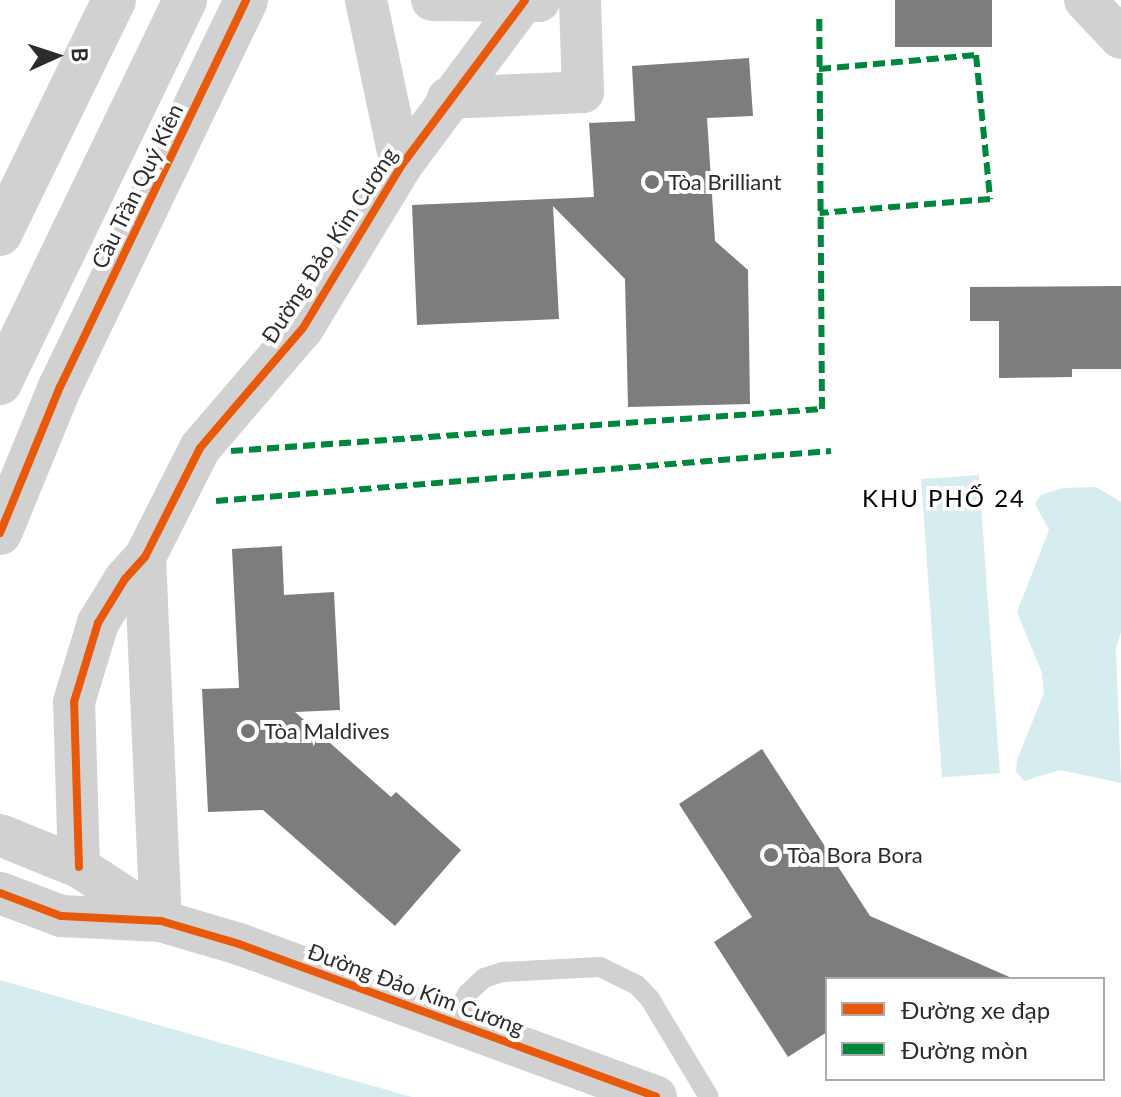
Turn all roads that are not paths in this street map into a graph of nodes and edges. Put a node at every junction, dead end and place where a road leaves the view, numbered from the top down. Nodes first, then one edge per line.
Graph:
1 (114, 0) edge
2 (185, 0) edge
3 (246, 0) edge
4 (366, 0) edge
5 (432, 0) edge
6 (580, 0) edge
7 (1085, 0) edge
8 (538, 1) edge
9 (1121, 38) edge
10 (448, 98) junction
11 (401, 166) junction
12 (0, 234) edge
13 (5, 373) edge
14 (0, 533) edge
15 (145, 557) junction
16 (0, 835) edge
17 (79, 867) junction
18 (0, 893) edge
19 (161, 921) junction
20 (453, 1020) junction
21 (656, 1097) edge
22 (709, 1097) edge

1 - 12 street
2 - 13 street, Cầu Trần Quý Kiên
3 - 14 street, Cầu Trần Quý Kiên
4 - 11 street
5 - 8 street
6 - 10 street
7 - 9 street
8 - 10 street, Đường Đảo Kim Cương
10 - 11 street, Đường Đảo Kim Cương
11 - 15 street, Đường Đảo Kim Cương
15 - 17 street, Đường Đảo Kim Cương
15 - 19 street, Đường Đảo Kim Cương
16 - 17 street, Đường Đảo Kim Cương
17 - 19 street, Đường Đảo Kim Cương
18 - 19 street, Đường Đảo Kim Cương
19 - 20 street, Đường Đảo Kim Cương
20 - 21 street, Đường Đảo Kim Cương
20 - 22 lane

